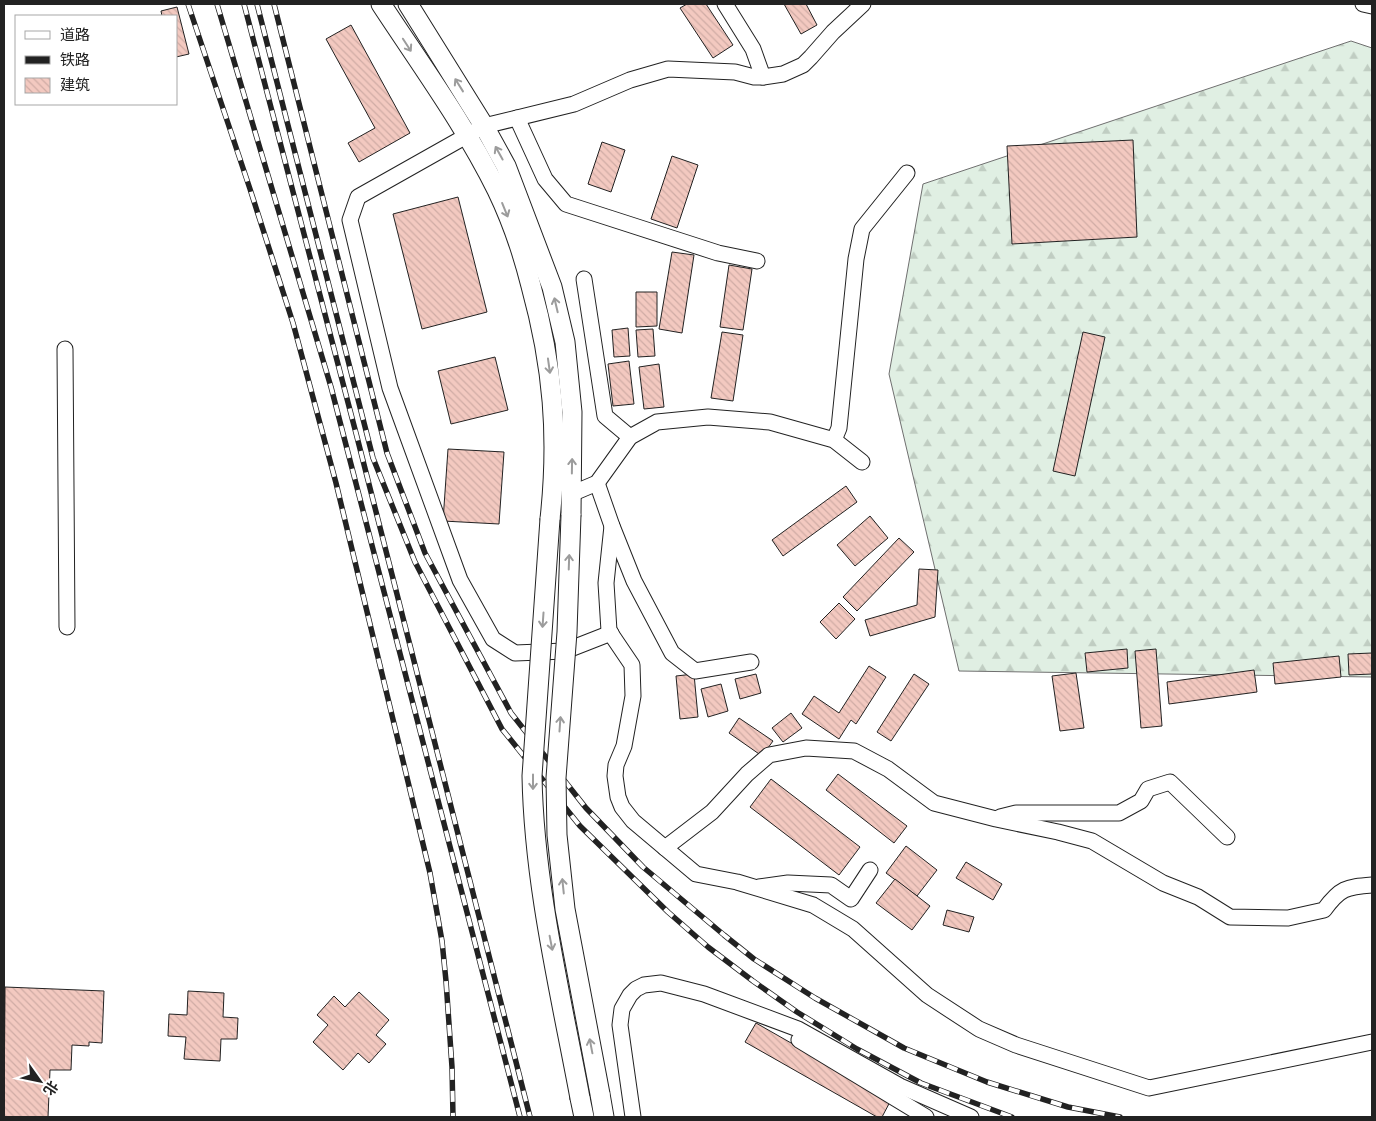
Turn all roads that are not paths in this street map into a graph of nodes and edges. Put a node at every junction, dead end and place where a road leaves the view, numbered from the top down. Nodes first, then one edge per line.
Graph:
1 (381, 4) edge
2 (408, 4) edge
3 (724, 4) edge
4 (863, 4) edge
5 (1363, 4) edge
6 (1372, 6) edge
7 (763, 77) junction
8 (517, 118) junction
9 (484, 126) junction
10 (467, 136) junction
11 (907, 174) dead end
12 (758, 261) dead end
13 (584, 279) dead end
14 (65, 349) dead end
15 (630, 437) junction
16 (834, 440) junction
17 (862, 462) dead end
18 (597, 483) junction
19 (572, 494) junction
20 (612, 526) junction
21 (67, 627) dead end
22 (611, 632) junction
23 (751, 662) dead end
24 (996, 819) junction
25 (1227, 837) dead end
26 (665, 848) junction
27 (870, 870) dead end
28 (1372, 885) edge
29 (755, 888) junction
30 (777, 1021) junction
31 (1372, 1042) edge
32 (584, 1117) edge
33 (604, 1117) edge
34 (633, 1117) edge
35 (926, 1117) edge
36 (971, 1117) edge

1 -> 10 main road
9 -> 2 main road
3 - 7 street
4 - 7 street
5 - 6 street
7 - 8 street
8 - 9 street
8 - 12 street
9 - 10 street
19 -> 9 main road
10 - 22 street
10 -> 32 main road, bridge
11 - 16 street
13 - 15 street
14 - 21 street
15 - 16 street
15 - 18 street
16 - 17 street
18 - 19 street
18 - 20 street
33 -> 19 main road, bridge
20 - 22 street
20 - 23 street
22 - 26 street
24 - 25 street
24 - 26 street
24 - 28 street
26 - 29 street
27 - 29 street
29 - 31 street
30 - 34 street
30 - 35 street
30 - 36 street

